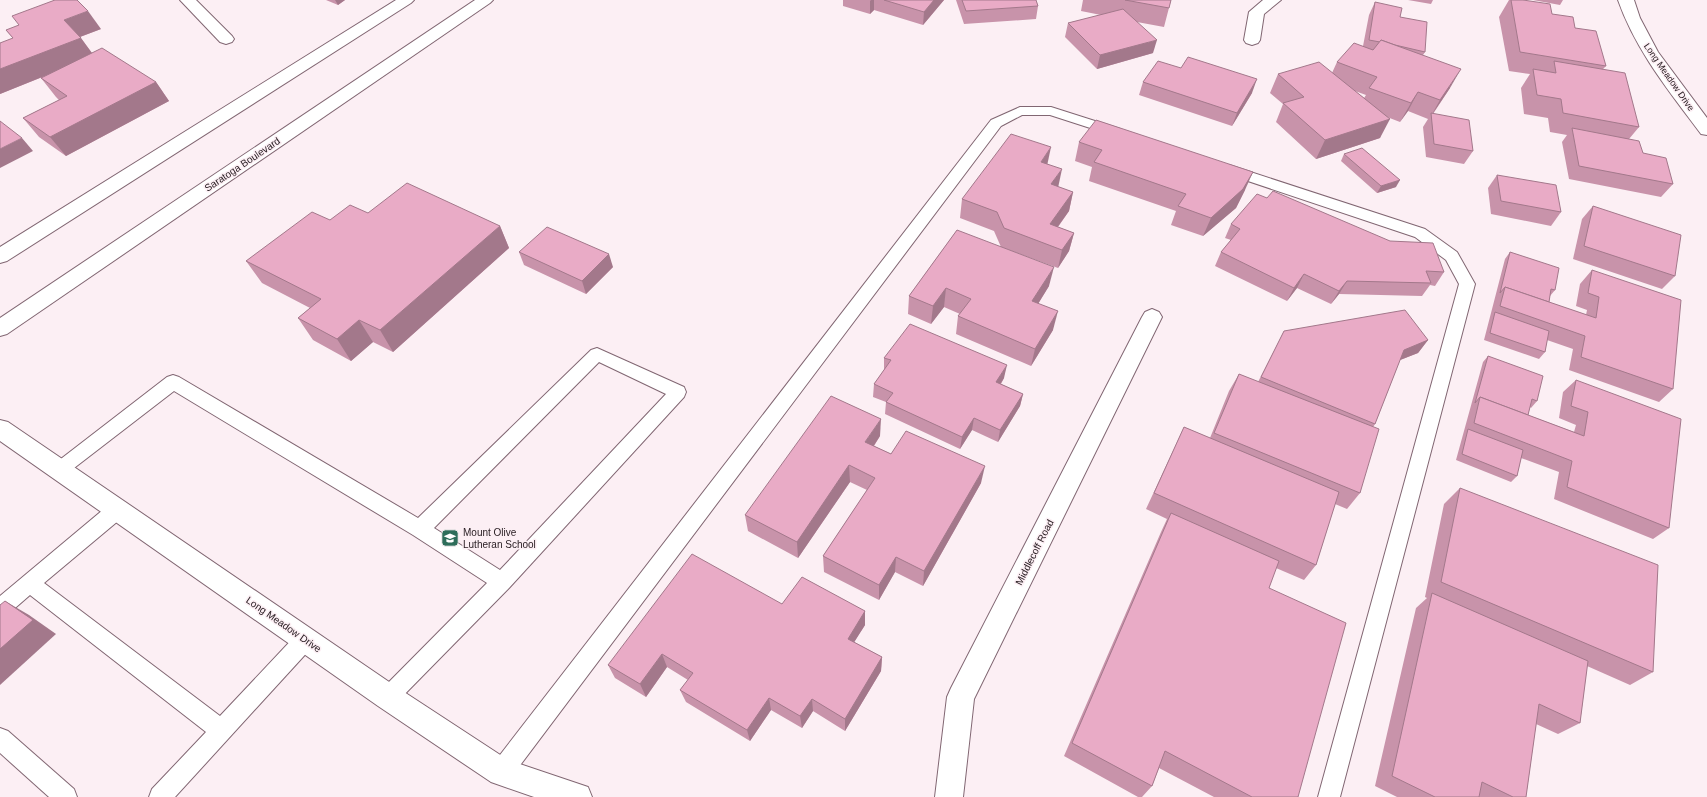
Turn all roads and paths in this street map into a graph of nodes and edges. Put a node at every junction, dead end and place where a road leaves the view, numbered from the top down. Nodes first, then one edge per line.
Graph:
1 (188, 0) edge
2 (406, 0) edge
3 (484, 0) edge
4 (1273, 0) edge
5 (1626, 0) edge
6 (226, 39) dead end
7 (1252, 40) dead end
8 (1707, 130) edge
9 (1126, 136) edge
10 (1217, 166) edge
11 (0, 256) edge
12 (1152, 317) dead end
13 (0, 328) edge
14 (0, 429) edge
15 (60, 470) junction
16 (117, 510) junction
17 (420, 529) junction
18 (502, 582) junction
19 (29, 583) junction
20 (0, 608) edge
21 (306, 639) junction
22 (388, 697) junction
23 (221, 730) junction
24 (0, 739) edge
25 (501, 772) junction
26 (66, 797) edge
27 (160, 797) edge
28 (578, 797) edge
29 (949, 797) edge
30 (1329, 797) edge

1 - 6 street
2 - 11 street
3 - 13 street, Saratoga Boulevard
4 - 7 street
5 - 8 street, Long Meadow Drive
9 - 25 lane
10 - 30 lane
12 - 29 street, Middlecoff Road
14 - 15 street, Long Meadow Drive
15 - 16 street, Long Meadow Drive
15 - 17 lane
16 - 19 lane
16 - 21 street, Long Meadow Drive
17 - 18 lane
17 - 18 lane
18 - 22 lane
19 - 20 lane
19 - 23 lane
21 - 22 street, Long Meadow Drive
21 - 23 lane
22 - 25 street, Long Meadow Drive
23 - 27 lane
24 - 26 lane
25 - 28 street, Long Meadow Drive

